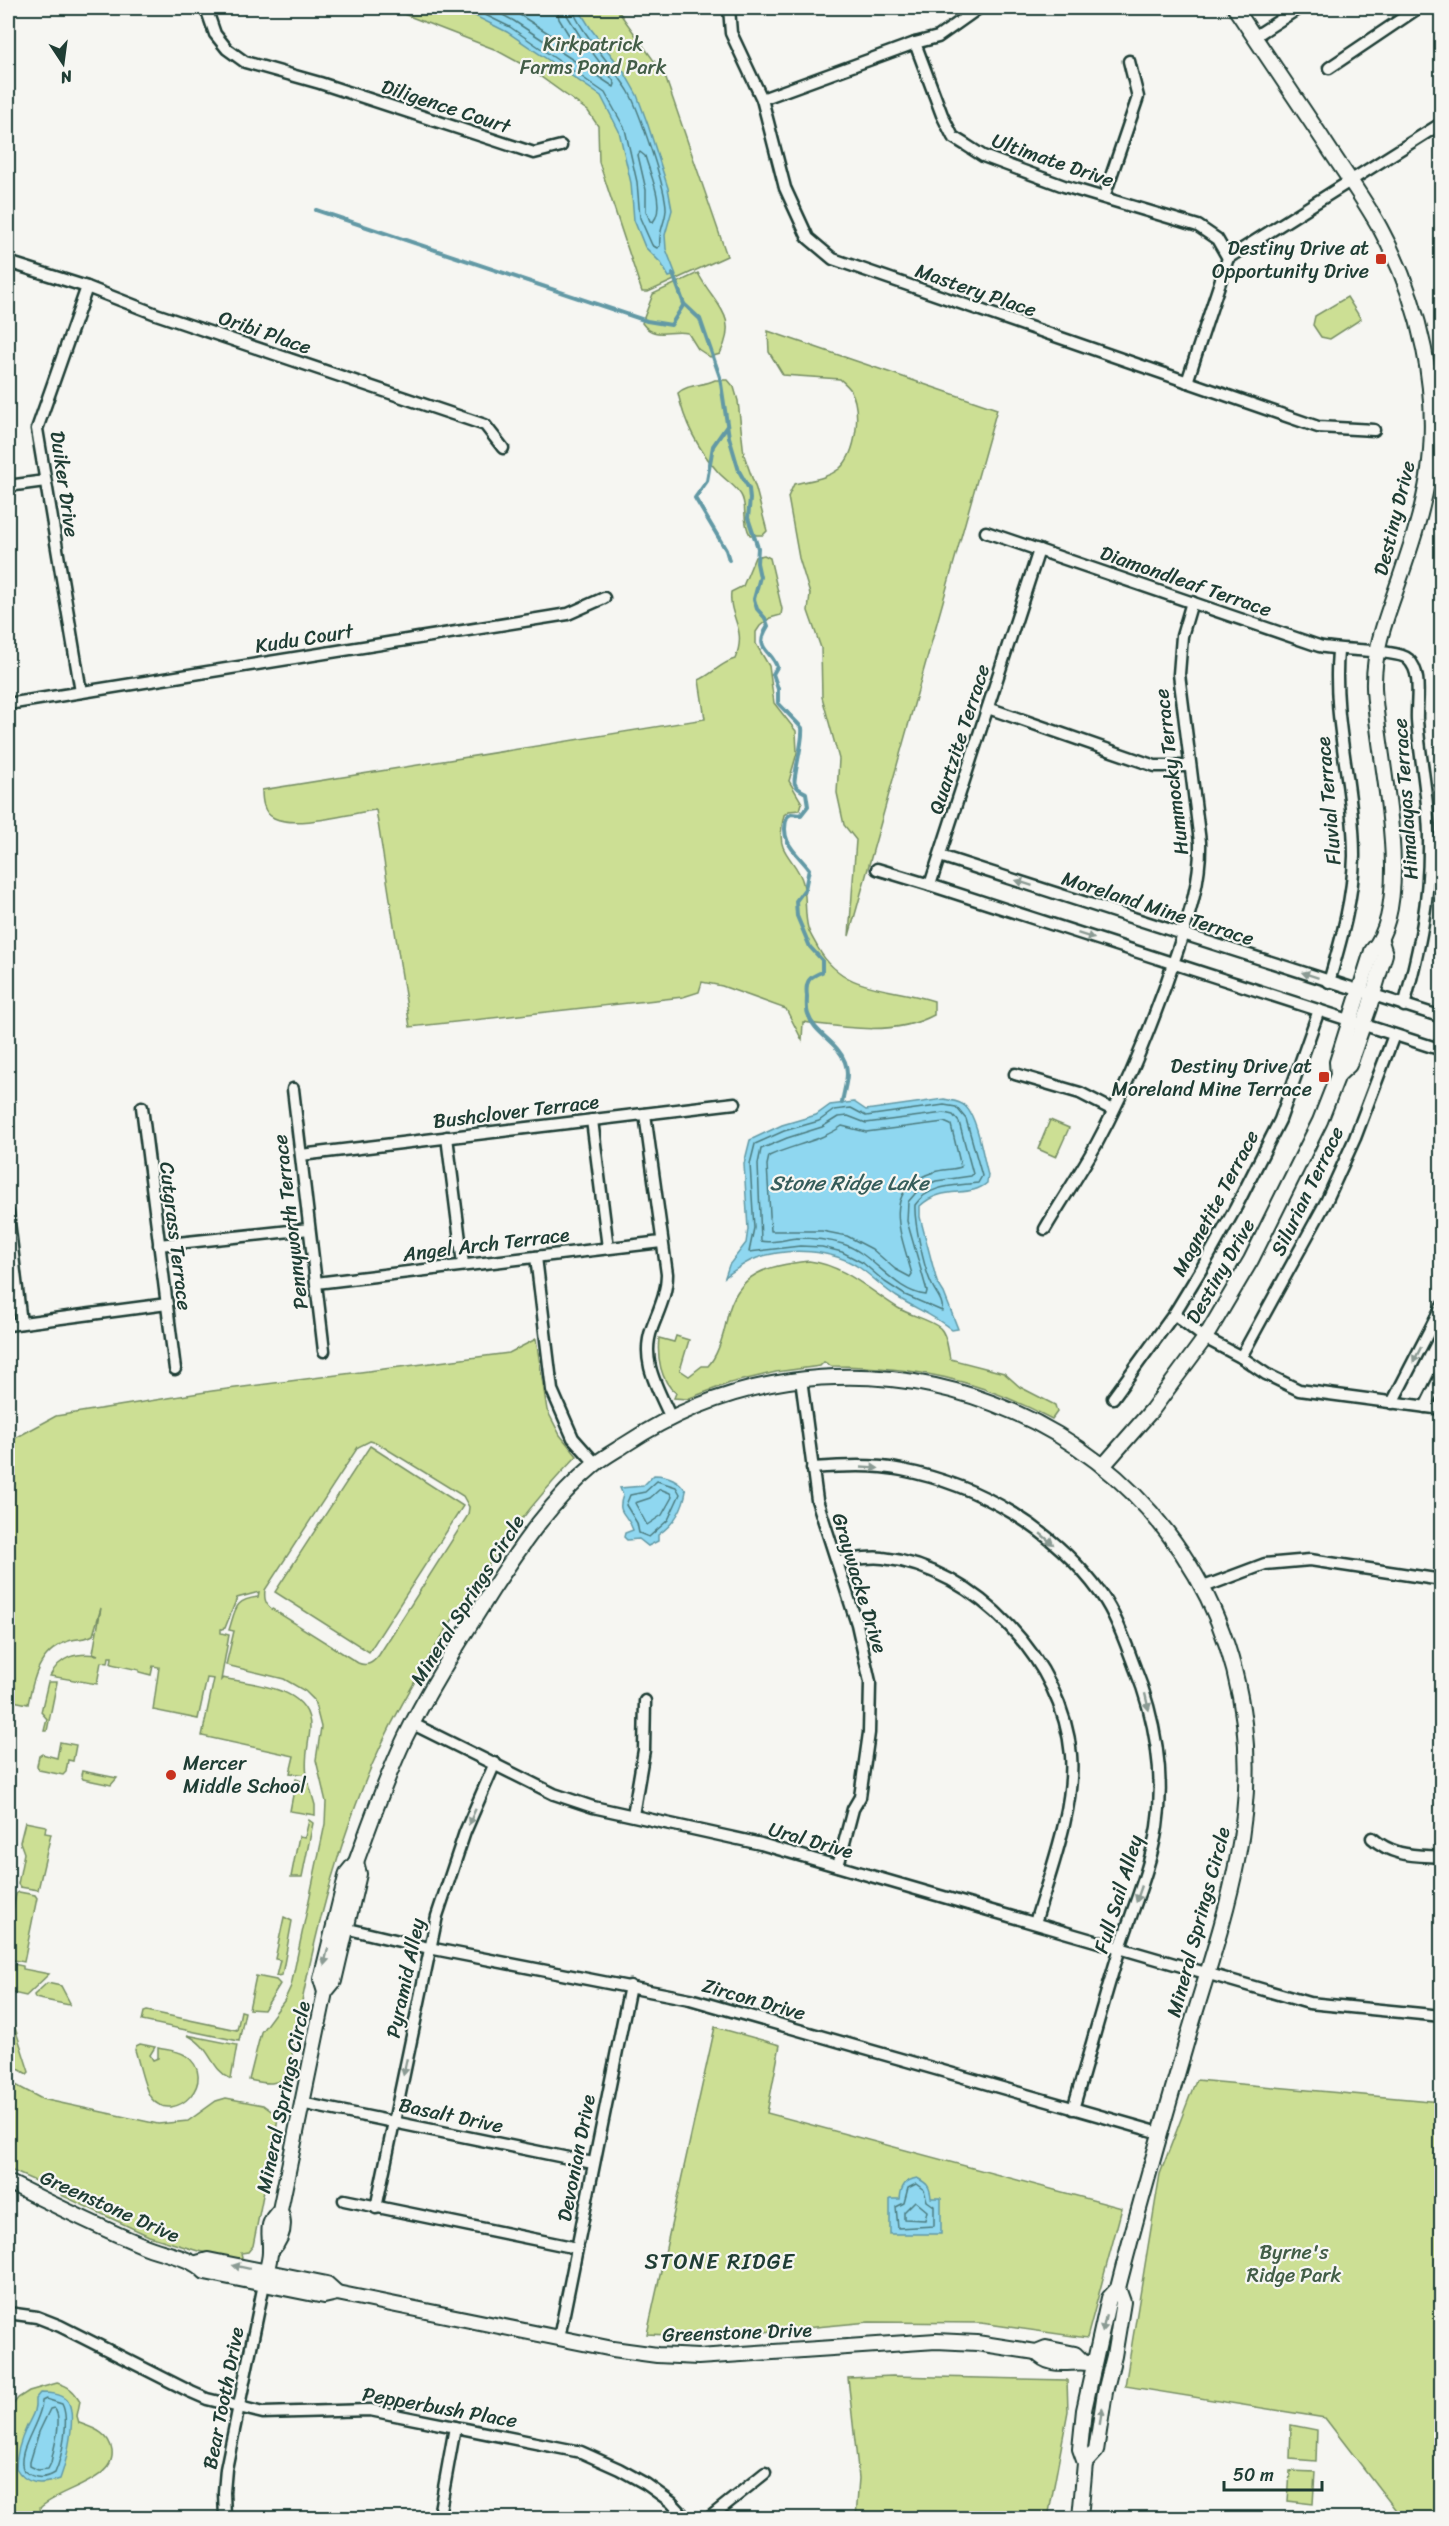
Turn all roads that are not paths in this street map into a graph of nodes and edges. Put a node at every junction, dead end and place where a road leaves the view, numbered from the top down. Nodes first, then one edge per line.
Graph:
1 (206, 8) edge
2 (729, 8) edge
3 (979, 8) edge
4 (1234, 8) edge
5 (1299, 8) edge
6 (1418, 8) edge
7 (1254, 37) junction
8 (915, 43) junction
9 (1129, 61) dead end
10 (1329, 68) dead end
11 (762, 99) junction
12 (1442, 123) edge
13 (561, 146) dead end
14 (1350, 182) junction
15 (1104, 197) junction
16 (1228, 258) junction
17 (8, 262) edge
18 (87, 287) junction
19 (1187, 382) junction
20 (1374, 430) dead end
21 (1437, 437) edge
22 (503, 448) dead end
23 (45, 481) junction
24 (8, 486) edge
25 (986, 532) dead end
26 (1039, 550) junction
27 (604, 598) dead end
28 (1192, 602) junction
29 (1338, 651) junction
30 (1378, 652) junction
31 (81, 692) junction
32 (8, 704) edge
33 (988, 708) junction
34 (1190, 766) junction
35 (940, 856) junction
36 (877, 869) dead end
37 (930, 885) junction
38 (1183, 934) junction
39 (1173, 964) junction
40 (1329, 982) junction
41 (1366, 993) junction
42 (1404, 1005) junction
43 (1319, 1010) junction
44 (1442, 1017) edge
45 (1357, 1022) junction
46 (1394, 1035) junction
47 (1442, 1050) edge
48 (1015, 1074) dead end
49 (293, 1089) dead end
50 (735, 1103) dead end
51 (142, 1107) dead end
52 (1113, 1110) junction
53 (645, 1114) junction
54 (592, 1120) junction
55 (447, 1137) junction
56 (301, 1155) junction
57 (8, 1213) edge
58 (309, 1229) junction
59 (1045, 1229) dead end
60 (661, 1242) junction
61 (159, 1245) junction
62 (608, 1248) junction
63 (536, 1257) junction
64 (463, 1264) junction
65 (316, 1283) junction
66 (166, 1304) junction
67 (1442, 1306) edge
68 (1174, 1314) junction
69 (21, 1323) junction
70 (8, 1325) edge
71 (1204, 1338) junction
72 (324, 1351) dead end
73 (1241, 1357) junction
74 (175, 1369) dead end
75 (1442, 1373) edge
76 (801, 1378) junction
77 (1113, 1398) dead end
78 (1392, 1403) junction
79 (1425, 1407) junction
80 (1442, 1409) edge
81 (670, 1416) junction
82 (596, 1464) junction
83 (1103, 1466) junction
84 (812, 1468) junction
85 (838, 1561) junction
86 (1442, 1580) edge
87 (1201, 1588) junction
88 (645, 1701) dead end
89 (413, 1724) junction
90 (495, 1763) junction
91 (633, 1815) junction
92 (1372, 1838) dead end
93 (1442, 1857) edge
94 (838, 1866) junction
95 (1035, 1923) junction
96 (339, 1927) junction
97 (1120, 1947) junction
98 (429, 1948) junction
99 (1207, 1974) junction
100 (630, 1986) junction
101 (1442, 2016) edge
102 (301, 2103) junction
103 (1073, 2109) junction
104 (394, 2122) junction
105 (1160, 2133) junction
106 (593, 2163) junction
107 (8, 2182) edge
108 (344, 2200) dead end
109 (376, 2208) junction
110 (577, 2248) junction
111 (265, 2278) junction
112 (1118, 2288) junction
113 (8, 2313) edge
114 (559, 2338) junction
115 (1088, 2363) junction
116 (1112, 2367) junction
117 (239, 2407) junction
118 (455, 2427) junction
119 (1085, 2463) junction
120 (765, 2473) dead end
121 (225, 2518) edge
122 (442, 2518) edge
123 (686, 2518) edge
124 (709, 2518) edge
125 (1080, 2518) edge

1 - 13 street, Diligence Court
2 - 11 street, Mastery Place
3 - 8 street
4 - 7 street, Destiny Drive
5 - 7 street
6 - 10 street
7 - 14 street, Destiny Drive
8 - 11 street
8 - 15 street, Ultimate Drive
9 - 15 street
11 - 19 street, Mastery Place
12 - 14 street
14 - 16 street
14 - 21 street, Destiny Drive
15 - 16 street, Ultimate Drive
16 - 19 street
17 - 18 street, Oribi Place
18 - 22 street, Oribi Place
18 - 23 street, Duiker Drive
19 - 20 street, Mastery Place
21 - 30 street, Destiny Drive
23 - 24 street
23 - 31 street, Duiker Drive
25 - 26 street, Diamondleaf Terrace
26 - 28 street, Diamondleaf Terrace
26 - 33 street, Quartzite Terrace
27 - 31 street, Kudu Court
28 - 29 street, Diamondleaf Terrace
28 - 34 street, Hummocky Terrace
29 - 30 street, Diamondleaf Terrace
29 - 40 street, Fluvial Terrace
30 - 41 street, Destiny Drive
30 - 42 street, Himalayas Terrace
31 - 32 street, Kudu Court
33 - 34 street
33 - 35 street, Quartzite Terrace
34 - 38 street, Hummocky Terrace
35 - 37 street, Quartzite Terrace
38 -> 35 street, Moreland Mine Terrace
36 - 37 street
37 -> 39 street
38 - 39 street, Hummocky Terrace
40 -> 38 street, Moreland Mine Terrace
39 - 43 street
39 - 52 street, Hummocky Terrace
40 - 41 street, Moreland Mine Terrace
41 - 42 street, Moreland Mine Terrace
41 - 45 street, Destiny Drive
42 - 44 street, Moreland Mine Terrace
43 - 45 street
43 - 68 street, Magnetite Terrace
45 - 46 street
45 - 71 street, Destiny Drive
46 - 47 street
46 - 73 street, Silurian Terrace
48 - 52 street
49 - 56 street, Pennyworth Terrace
50 - 53 street, Bushclover Terrace
51 - 61 street, Cutgrass Terrace
52 - 59 street, Hummocky Terrace
53 - 54 street, Bushclover Terrace
53 - 60 street
54 - 55 street, Bushclover Terrace
54 - 62 street
55 - 56 street, Bushclover Terrace
55 - 64 street
56 - 58 street, Pennyworth Terrace
57 - 69 street
58 - 61 street
58 - 65 street, Pennyworth Terrace
60 - 62 street, Angel Arch Terrace
60 - 81 street
61 - 66 street, Cutgrass Terrace
62 - 63 street, Angel Arch Terrace
63 - 64 street, Angel Arch Terrace
63 - 82 street
64 - 65 street, Angel Arch Terrace
65 - 72 street, Pennyworth Terrace
66 - 69 street
66 - 74 street, Cutgrass Terrace
67 -> 78 street
68 - 71 street
68 - 77 street, Magnetite Terrace
69 - 70 street
71 - 73 street
71 - 83 street, Destiny Drive
73 - 78 street
75 - 79 street
76 - 81 street, Mineral Springs Circle
76 - 83 street, Mineral Springs Circle
76 - 84 street, Graywacke Drive
78 - 79 street
79 - 80 street
81 - 82 street, Mineral Springs Circle
82 - 89 street, Mineral Springs Circle
83 - 87 street, Mineral Springs Circle
84 - 85 street, Graywacke Drive
84 -> 97 street, Full Sail Alley
85 - 94 street, Graywacke Drive
85 - 95 street
86 - 87 street
87 - 99 street, Mineral Springs Circle
88 - 91 street
89 - 90 street, Ural Drive
89 - 96 street, Mineral Springs Circle
90 - 91 street, Ural Drive
90 -> 98 street, Pyramid Alley
91 - 94 street, Ural Drive
92 - 93 street
94 - 95 street, Ural Drive
95 - 97 street, Ural Drive
96 - 98 street, Zircon Drive
96 - 102 street, Mineral Springs Circle
97 - 99 street, Ural Drive
97 - 103 street, Full Sail Alley
98 - 100 street, Zircon Drive
98 -> 104 street, Pyramid Alley
99 - 101 street, Ural Drive
99 - 105 street, Mineral Springs Circle
100 - 103 street, Zircon Drive
100 - 106 street, Devonian Drive
102 - 104 street, Basalt Drive
102 - 111 street, Mineral Springs Circle
103 - 105 street, Zircon Drive
104 - 106 street, Basalt Drive
104 - 109 street, Pyramid Alley
105 - 112 street, Mineral Springs Circle
106 - 110 street, Devonian Drive
107 - 111 street, Greenstone Drive
108 - 109 street
109 - 110 street
110 - 114 street, Devonian Drive
111 - 114 street, Greenstone Drive
111 - 117 street, Bear Tooth Drive
112 -> 115 street, Mineral Springs Circle
112 - 116 street, Mineral Springs Circle
113 - 117 street, Pepperbush Place
114 - 115 street, Greenstone Drive
115 - 116 street, Greenstone Drive
115 - 119 street, Mineral Springs Circle
119 -> 116 street, Mineral Springs Circle
117 - 118 street, Pepperbush Place
117 - 121 street, Bear Tooth Drive
118 - 122 street
118 - 123 street, Pepperbush Place
119 - 125 street
120 - 124 street

